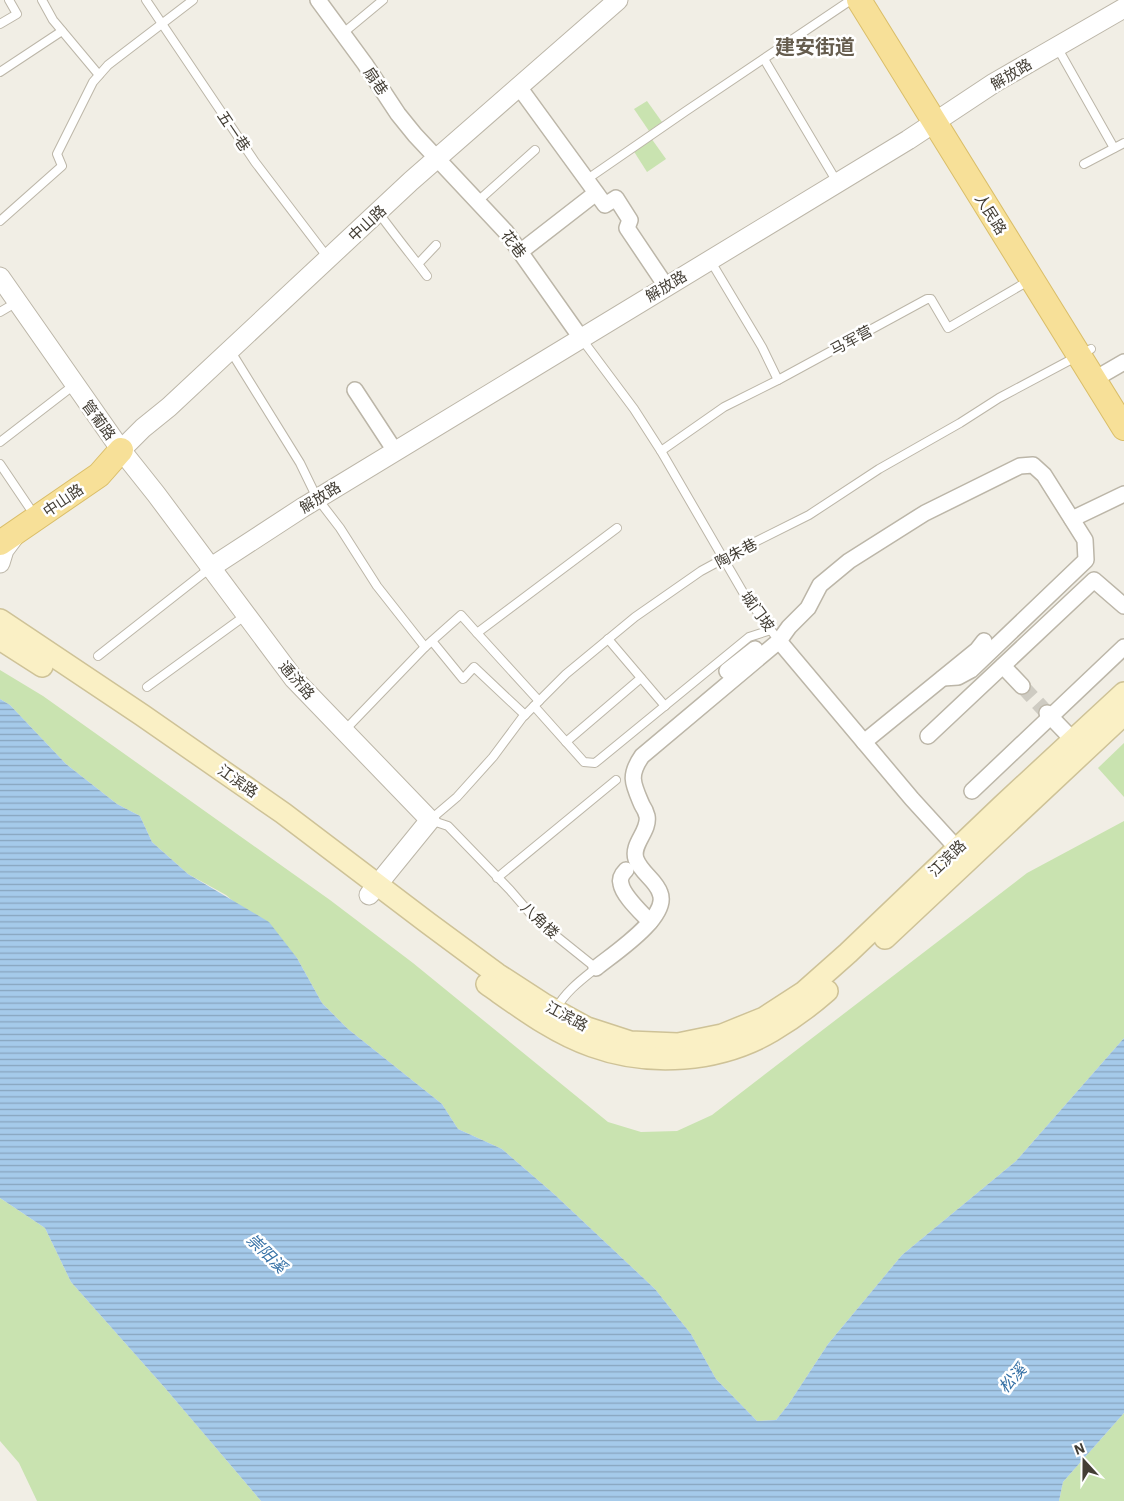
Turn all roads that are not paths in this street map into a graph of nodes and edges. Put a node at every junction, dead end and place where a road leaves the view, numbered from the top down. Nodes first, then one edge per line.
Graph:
1 (8, 0) edge
2 (42, 0) edge
3 (146, 0) edge
4 (193, 0) edge
5 (318, 0) edge
6 (383, 0) edge
7 (618, 0) edge
8 (851, 0) edge
9 (859, 0) edge
10 (876, 0) edge
11 (1124, 8) edge
12 (0, 24) edge
13 (162, 24) junction
14 (62, 31) junction
15 (342, 34) junction
16 (1057, 47) junction
17 (764, 58) junction
18 (0, 72) edge
19 (100, 75) junction
20 (518, 87) junction
21 (941, 119) junction
22 (1124, 143) edge
23 (1114, 148) junction
24 (535, 150) dead end
25 (437, 158) junction
26 (1084, 164) dead end
27 (586, 180) junction
28 (837, 182) junction
29 (596, 193) junction
30 (478, 202) junction
31 (378, 212) junction
32 (0, 221) edge
33 (436, 245) dead end
34 (520, 252) junction
35 (328, 258) junction
36 (710, 260) junction
37 (418, 264) junction
38 (427, 276) dead end
39 (0, 278) edge
40 (1032, 280) junction
41 (666, 286) junction
42 (6, 305) edge
43 (581, 338) junction
44 (230, 350) junction
45 (1084, 352) junction
46 (1108, 372) edge
47 (778, 380) junction
48 (70, 388) junction
49 (355, 390) dead end
50 (1124, 402) edge
51 (1124, 428) edge
52 (0, 442) edge
53 (121, 450) junction
54 (395, 451) junction
55 (660, 451) junction
56 (0, 464) edge
57 (1124, 494) edge
58 (317, 498) junction
59 (29, 507) junction
60 (1072, 519) junction
61 (617, 528) dead end
62 (6, 533) edge
63 (724, 559) junction
64 (0, 563) edge
65 (210, 568) junction
66 (1124, 606) edge
67 (246, 615) junction
68 (2, 624) edge
69 (477, 633) junction
70 (775, 636) junction
71 (608, 639) junction
72 (432, 641) junction
73 (984, 642) dead end
74 (425, 647) junction
75 (1124, 647) edge
76 (98, 656) dead end
77 (1003, 666) junction
78 (727, 671) dead end
79 (641, 678) junction
80 (943, 678) junction
81 (1022, 686) tunnel mouth
82 (147, 688) dead end
83 (1124, 693) edge
84 (536, 704) junction
85 (665, 706) junction
86 (1124, 714) edge
87 (525, 715) junction
88 (1049, 715) junction
89 (344, 730) junction
90 (928, 736) dead end
91 (1073, 740) junction
92 (566, 742) junction
93 (864, 742) junction
94 (616, 780) dead end
95 (972, 791) dead end
96 (430, 820) junction
97 (963, 854) junction
98 (626, 870) dead end
99 (498, 878) junction
100 (374, 890) junction
101 (650, 922) junction
102 (596, 968) junction
103 (551, 1017) junction

1 - 12 lane
2 - 14 lane
3 - 13 lane, 五一巷
4 - 13 lane
5 - 15 street, 扇巷
6 - 15 lane
7 - 20 street, 中山路
8 - 17 lane
9 - 21 main road, 人民路
10 - 21 main road, 人民路
11 - 16 street, 解放路
13 - 19 lane
13 - 35 lane, 五一巷
14 - 18 lane
14 - 19 lane
15 - 25 street, 扇巷
16 - 21 street, 解放路
16 - 23 lane
17 - 27 lane
17 - 28 lane
19 - 32 lane
20 - 25 street, 中山路
20 - 27 street
21 - 28 street, 解放路
21 - 40 main road, 人民路
21 - 45 main road, 人民路
22 - 23 lane
23 - 26 lane
24 - 30 lane
25 - 30 street, 花巷
25 - 31 street, 中山路
27 - 29 street
28 - 36 street, 解放路
29 - 34 street
29 - 41 street
30 - 34 street, 花巷
31 - 35 street, 中山路
31 - 37 lane
33 - 37 lane
34 - 43 street, 花巷
35 - 44 street, 中山路
36 - 41 street, 解放路
36 - 47 lane
37 - 38 lane
39 - 42 street, 管葡路
40 - 45 main road, 人民路
40 - 47 lane, 马军营
41 - 43 street, 解放路
42 - 48 street, 管葡路
43 - 54 street, 解放路
43 - 55 lane, 城门坡
44 - 53 street, 中山路
44 - 58 lane
45 - 46 main road, 人民路
45 - 63 lane, 陶朱巷
46 - 50 main road, 人民路
46 - 51 main road, 人民路
47 - 55 lane, 马军营
48 - 52 lane
48 - 53 street, 管葡路
49 - 54 street
53 - 59 main road, 中山路
53 - 62 main road, 中山路
53 - 65 street, 通济路
54 - 58 street, 解放路
55 - 63 lane, 城门坡
56 - 59 lane
57 - 60 street
58 - 65 street, 解放路
58 - 74 lane
59 - 62 main road, 中山路
60 - 70 street
60 - 80 street
61 - 69 lane
62 - 64 street
63 - 70 lane, 城门坡
63 - 71 lane, 陶朱巷
65 - 67 street, 通济路
65 - 76 lane
66 - 77 street
67 - 82 lane
67 - 89 street, 通济路
68 - 100 main road, 江滨路
69 - 72 lane
69 - 84 lane
70 - 78 street
70 - 85 lane
70 - 93 street, 城门坡
70 - 101 street
71 - 79 lane
71 - 84 lane, 陶朱巷
72 - 74 lane
72 - 87 lane
73 - 80 street
74 - 89 lane
75 - 88 street
77 - 81 street
77 - 90 street
79 - 85 lane
79 - 92 lane
80 - 93 street
83 - 91 main road, 江滨路
84 - 87 lane, 陶朱巷
84 - 92 lane
85 - 92 lane
86 - 97 main road, 江滨路
87 - 96 lane, 陶朱巷
88 - 91 street
88 - 95 street
89 - 96 street, 通济路
91 - 97 main road, 江滨路
93 - 97 street, 城门坡
94 - 99 lane
96 - 99 lane, 八角楼
96 - 100 street
97 - 103 main road, 江滨路
98 - 101 street
99 - 102 lane, 八角楼
100 - 103 main road, 江滨路
101 - 102 street
102 - 103 lane

